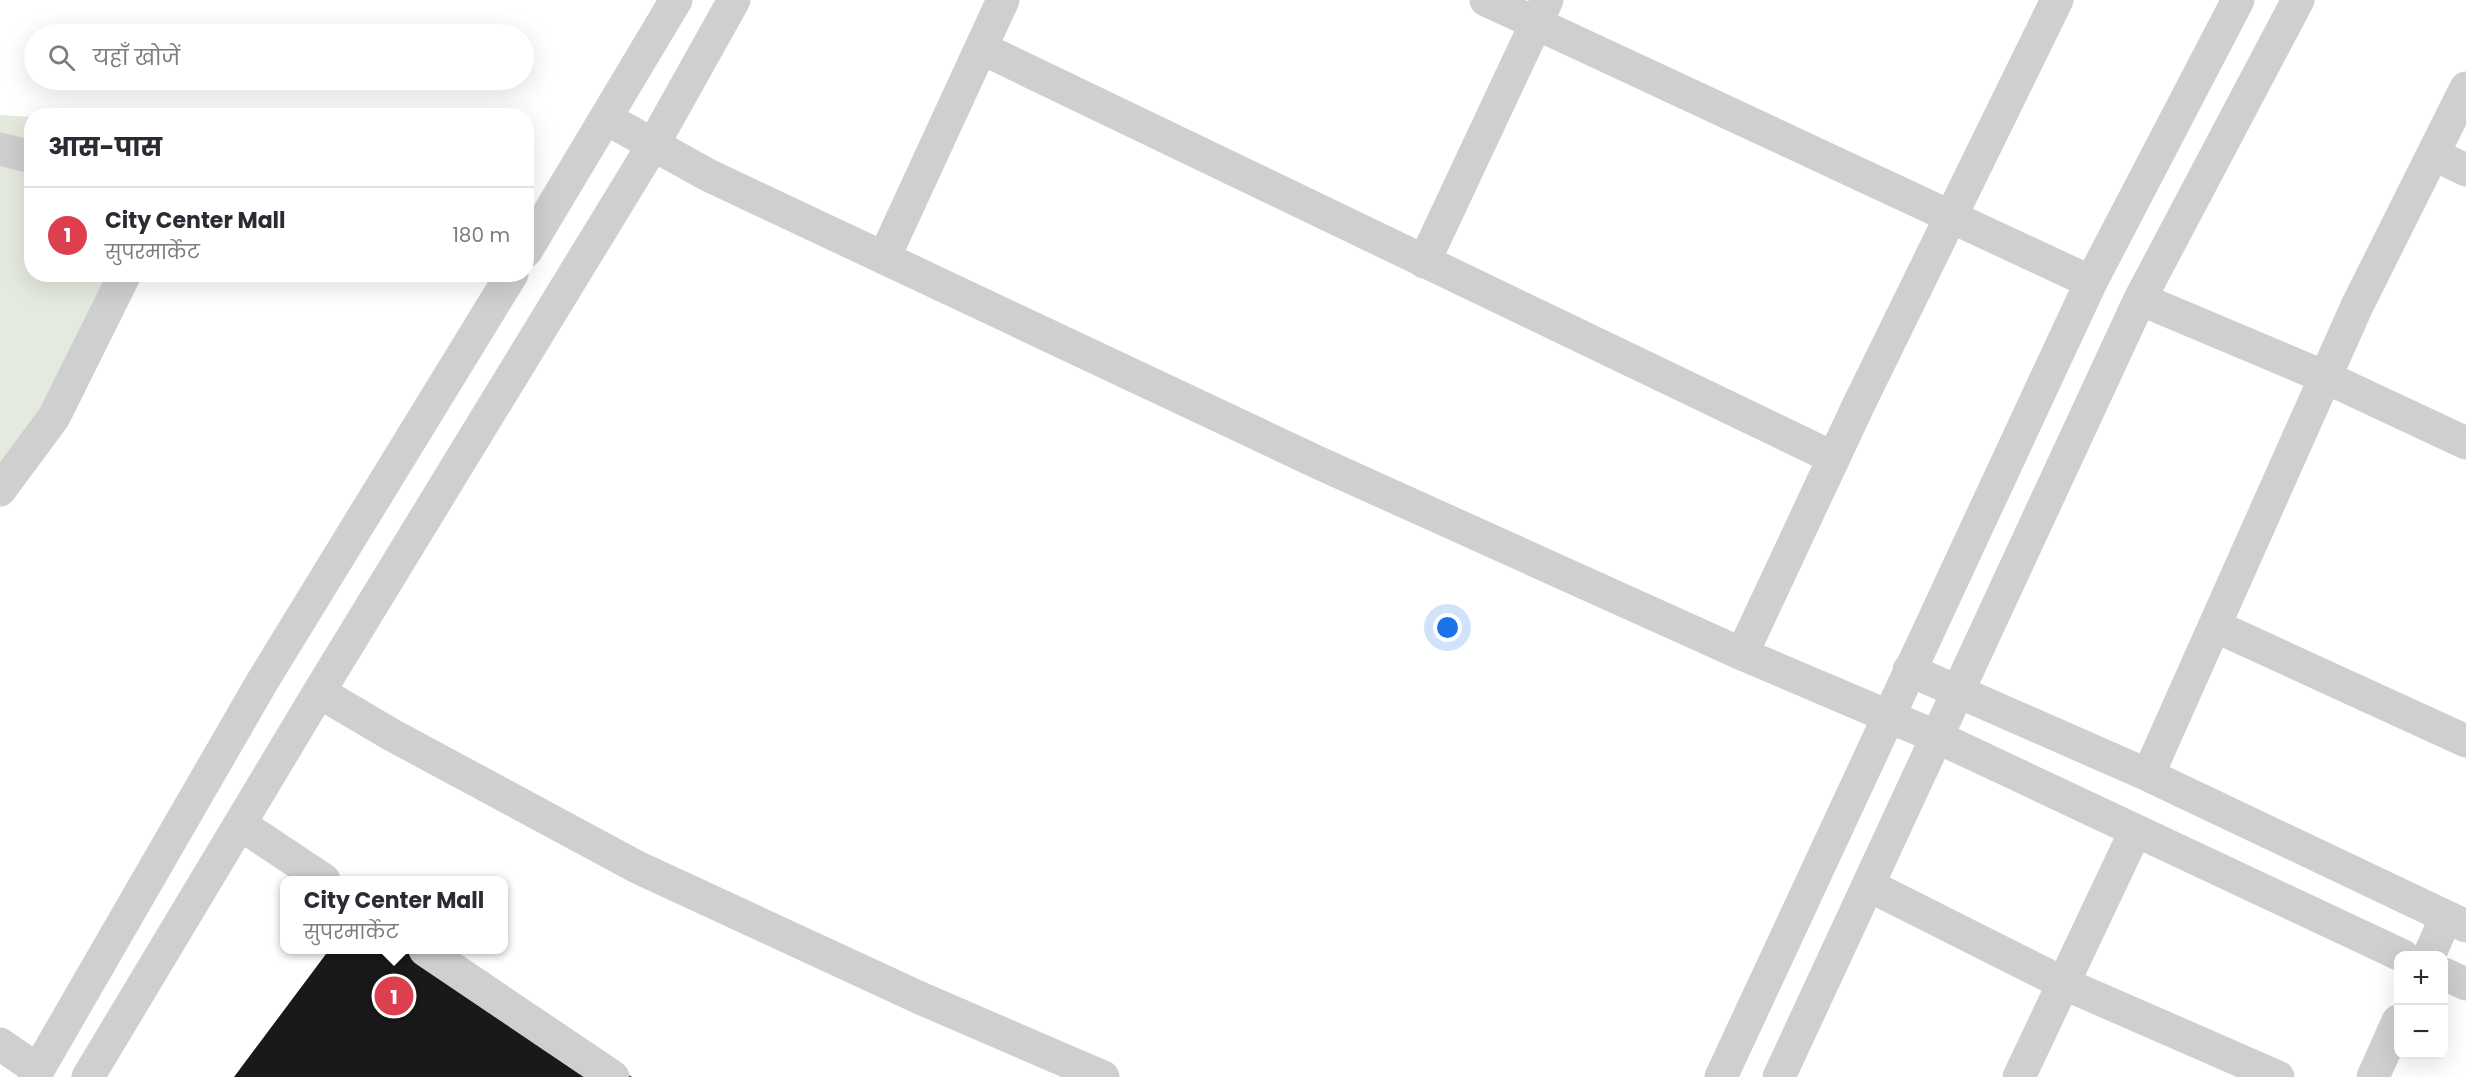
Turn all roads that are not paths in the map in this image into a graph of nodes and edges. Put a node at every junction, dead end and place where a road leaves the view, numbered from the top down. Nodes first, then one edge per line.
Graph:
1 (674, 0) edge
2 (1003, 0) edge
3 (1486, 0) edge
4 (2057, 0) edge
5 (2238, 0) edge
6 (2298, 0) edge
7 (727, 12) edge
8 (1542, 12) edge
9 (981, 48) junction
10 (2466, 88) edge
11 (607, 119) junction
12 (653, 145) junction
13 (0, 149) edge
14 (2433, 154) junction
15 (24, 155) edge
16 (2466, 170) edge
17 (1951, 217) junction
18 (534, 238) edge
19 (884, 258) junction
20 (1424, 262) junction
21 (121, 282) edge
22 (507, 282) edge
23 (2091, 282) junction
24 (2140, 299) junction
25 (2325, 377) junction
26 (2466, 443) edge
27 (1834, 458) junction
28 (0, 490) edge
29 (2214, 627) junction
30 (1742, 654) junction
31 (1909, 670) junction
32 (319, 692) junction
33 (1959, 692) junction
34 (1888, 716) junction
35 (1937, 737) junction
36 (2466, 741) edge
37 (2148, 775) junction
38 (240, 824) junction
39 (2135, 832) junction
40 (318, 876) edge
41 (1868, 885) junction
42 (2456, 922) edge
43 (2433, 951) edge
44 (2394, 952) edge
45 (431, 954) edge
46 (2448, 976) edge
47 (2065, 984) junction
48 (2466, 984) edge
49 (2394, 1030) edge
50 (0, 1044) edge
51 (36, 1073) edge
52 (88, 1077) edge
53 (613, 1077) edge
54 (1103, 1077) edge
55 (1721, 1077) edge
56 (1779, 1077) edge
57 (2019, 1077) edge
58 (2278, 1077) edge
59 (2373, 1077) edge

1 - 7 street
1 - 11 street
2 - 9 street
3 - 8 street
4 - 17 street
5 - 23 street
6 - 24 street
7 - 12 street
8 - 17 street
8 - 20 street
9 - 19 street
9 - 20 street
10 - 14 street
11 - 12 street
11 - 18 street
12 - 19 street
12 - 32 street
13 - 15 street
14 - 16 street
14 - 25 street
17 - 23 street
17 - 27 street
19 - 30 street
20 - 27 street
21 - 28 street
22 - 51 street
23 - 31 street
24 - 25 street
24 - 33 street
25 - 26 street
25 - 29 street
27 - 30 street
29 - 36 street
29 - 37 street
30 - 34 street
31 - 33 street
31 - 34 street
32 - 38 street
32 - 54 street
33 - 35 street
33 - 37 street
34 - 35 street
34 - 55 street
35 - 39 street
35 - 41 street
37 - 42 street
38 - 40 street
38 - 52 street
39 - 44 street
39 - 47 street
41 - 47 street
41 - 56 street
42 - 43 street
45 - 53 street
46 - 48 street
47 - 57 street
47 - 58 street
49 - 59 street
50 - 51 street

